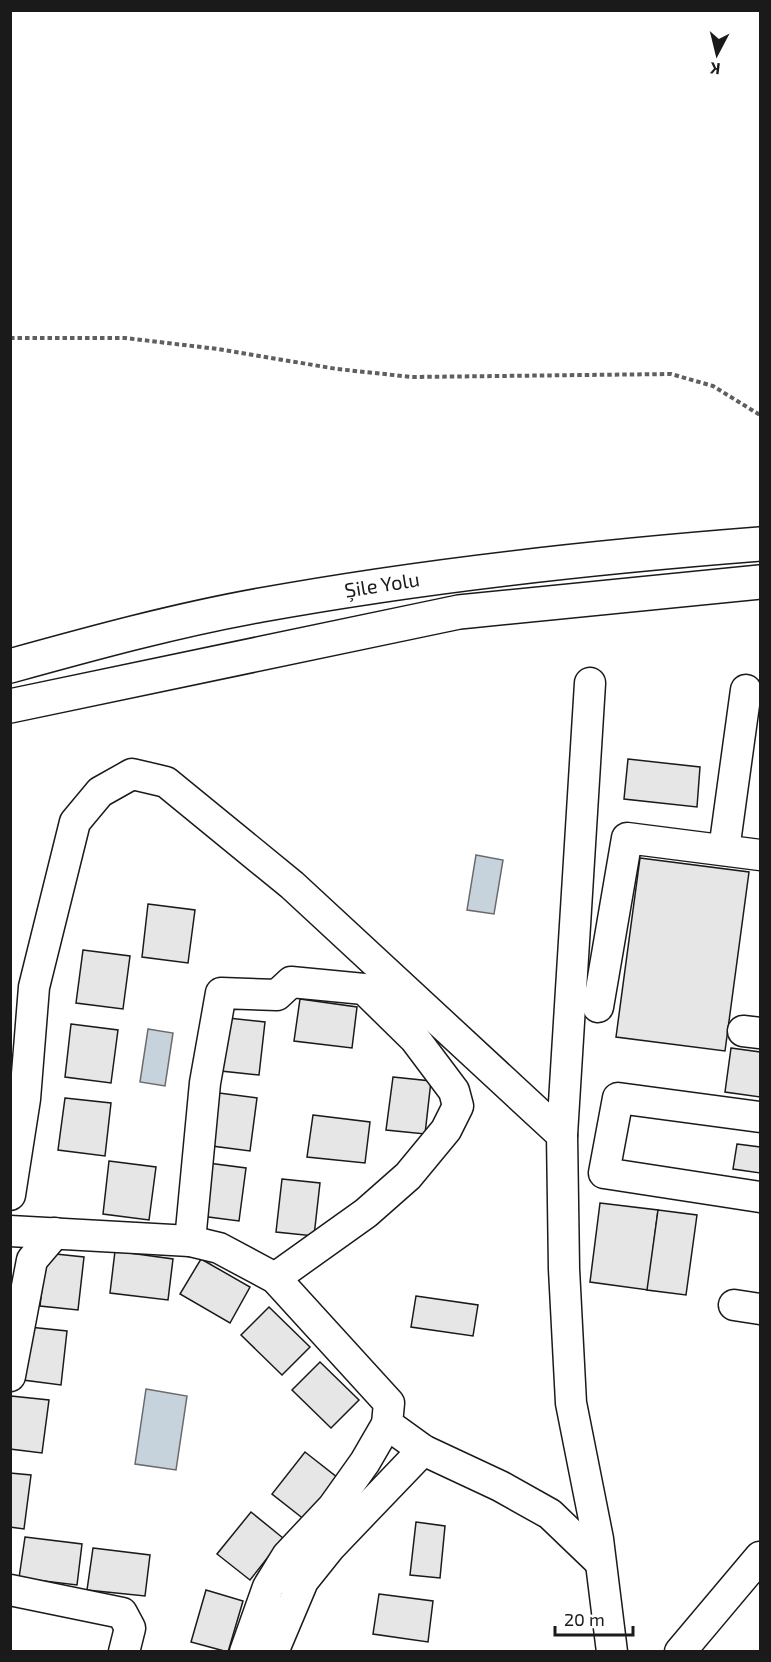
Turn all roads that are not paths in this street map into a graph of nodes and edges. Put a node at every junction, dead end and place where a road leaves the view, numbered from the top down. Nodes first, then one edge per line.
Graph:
1 (760, 544) edge
2 (760, 582) edge
3 (10, 666) edge
4 (590, 683) dead end
5 (746, 690) dead end
6 (10, 706) edge
7 (724, 850) junction
8 (760, 855) edge
9 (598, 1007) dead end
10 (760, 1117) edge
11 (562, 1136) junction
12 (10, 1195) edge
13 (760, 1197) edge
14 (10, 1231) edge
15 (55, 1233) junction
16 (190, 1241) junction
17 (275, 1278) junction
18 (10, 1376) edge
19 (387, 1424) junction
20 (423, 1450) junction
21 (760, 1557) edge
22 (600, 1562) junction
23 (10, 1590) edge
24 (124, 1652) edge
25 (245, 1652) edge
26 (273, 1652) edge
27 (612, 1652) edge
28 (680, 1652) edge

1 - 3 highway, Şile Yolu
2 - 6 highway, Şile Yolu
4 - 11 street
5 - 7 street
7 - 8 street
7 - 9 street
10 - 13 street
11 - 12 street
11 - 22 street
14 - 15 street
15 - 16 street
15 - 18 street
16 - 17 street
16 - 17 street
17 - 19 street
19 - 20 street
19 - 25 street
20 - 22 street
20 - 26 street
21 - 28 street
22 - 27 street
23 - 24 street

